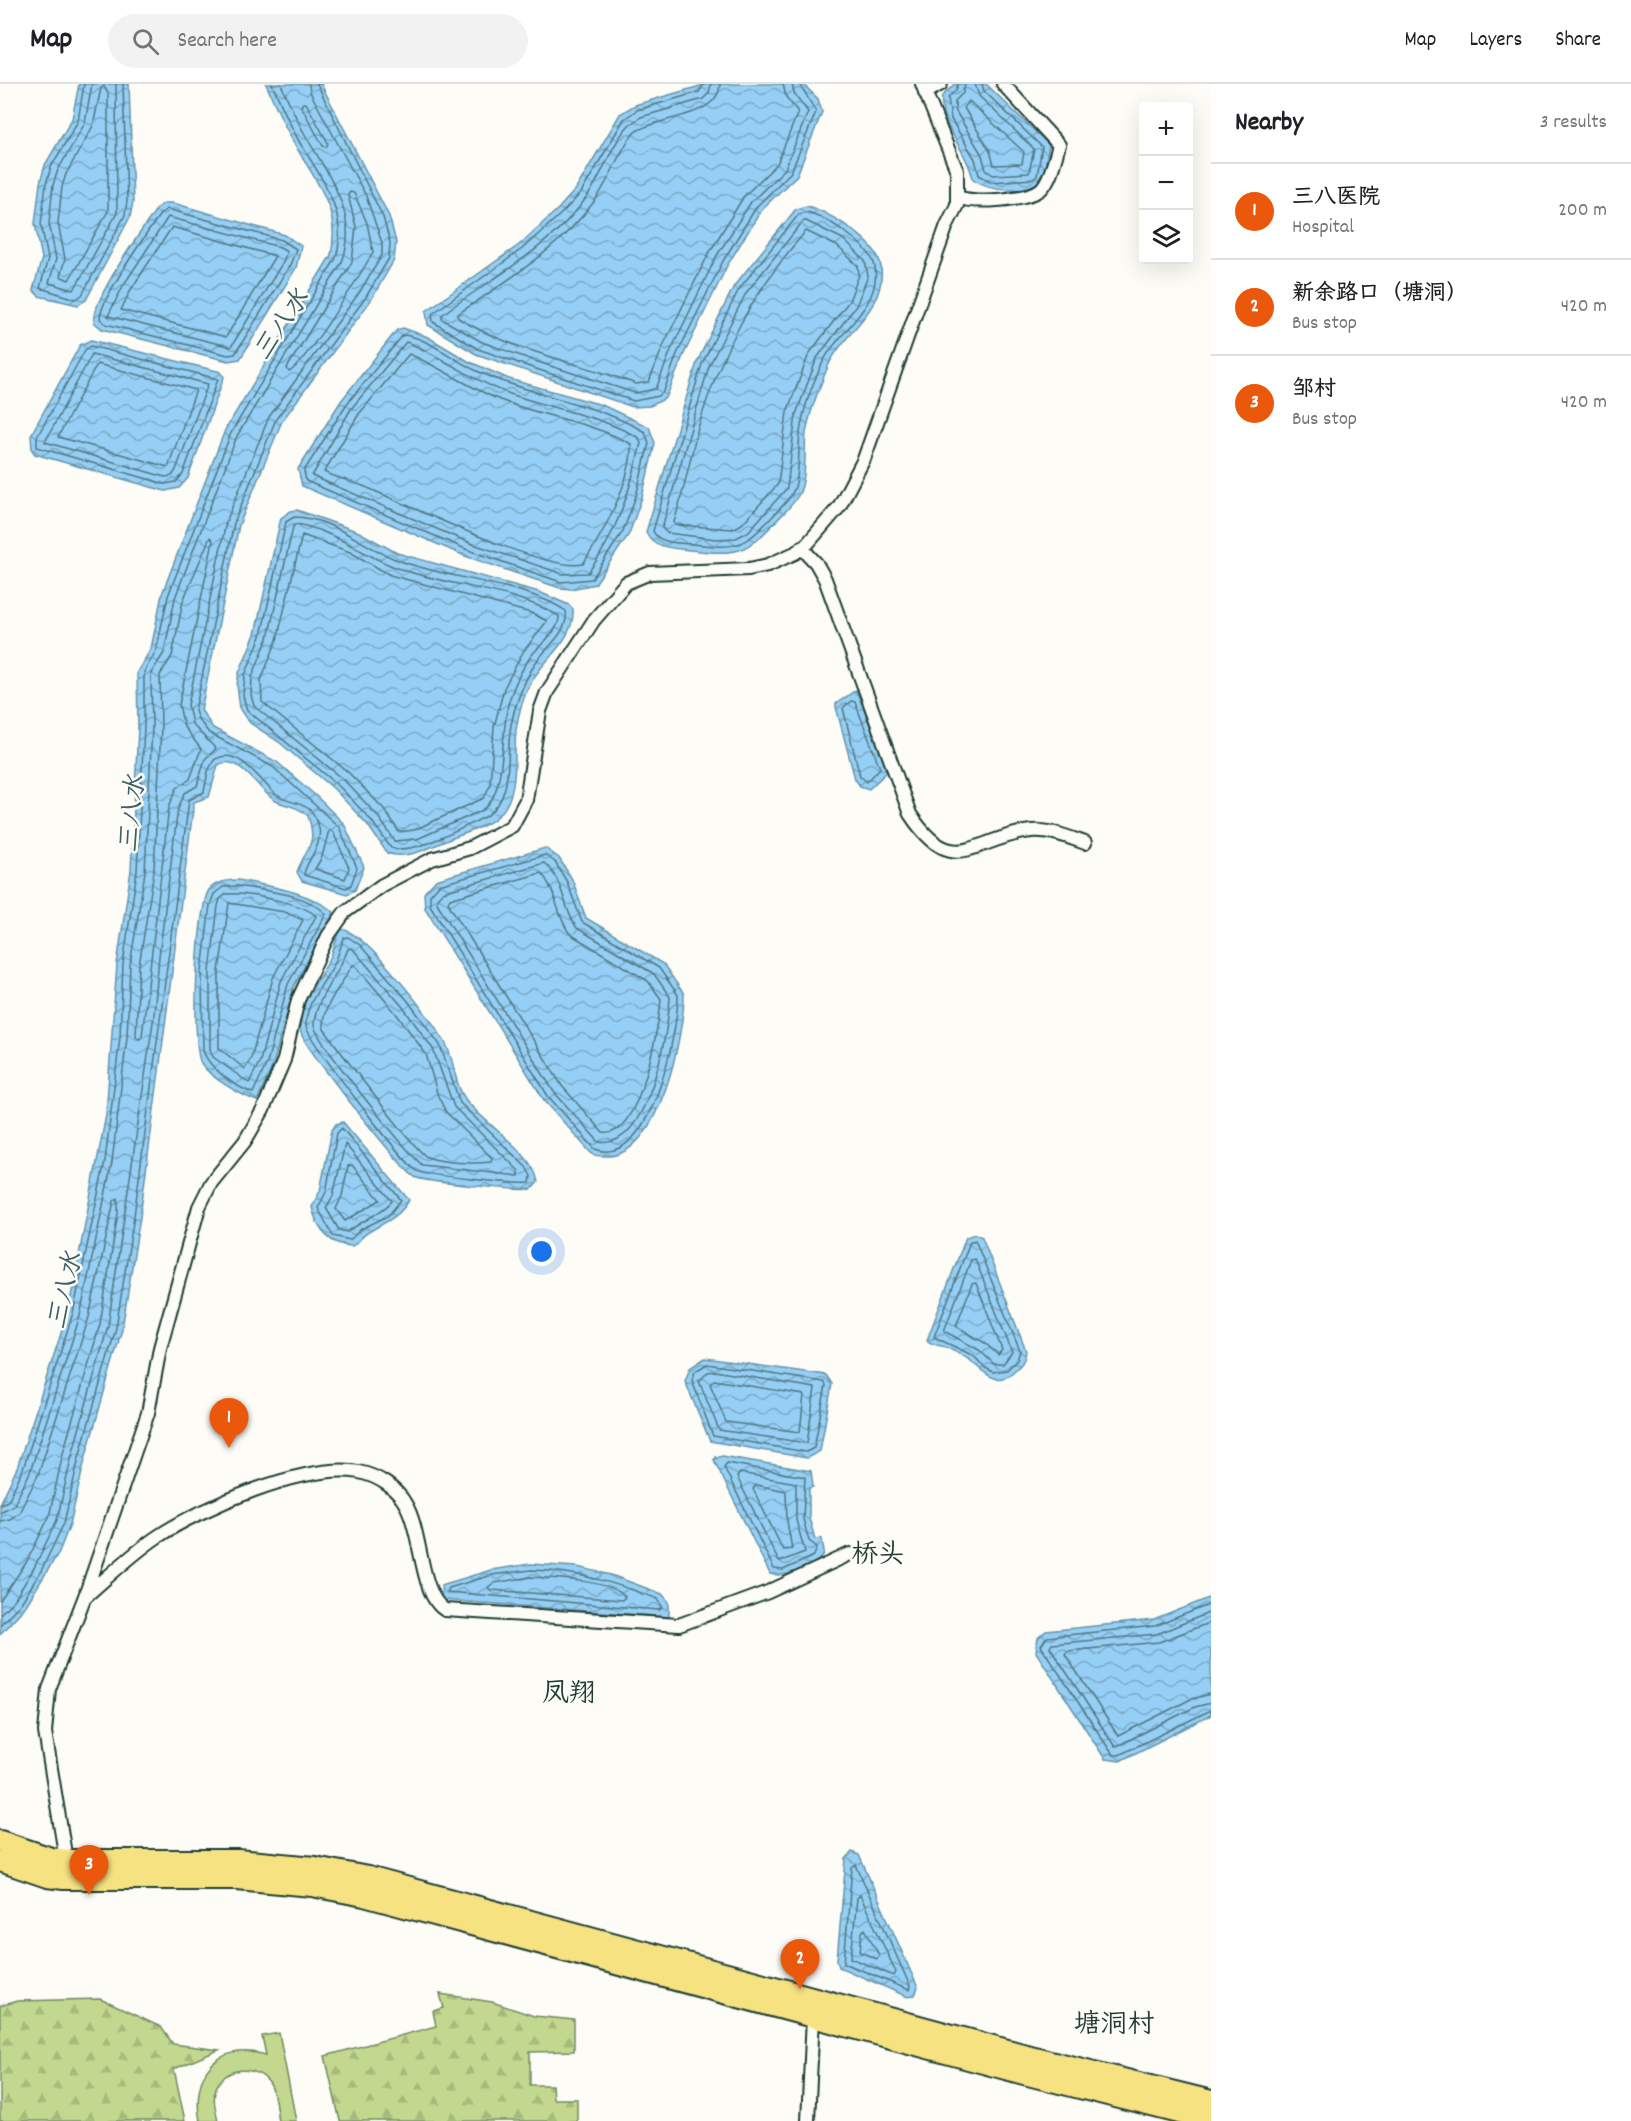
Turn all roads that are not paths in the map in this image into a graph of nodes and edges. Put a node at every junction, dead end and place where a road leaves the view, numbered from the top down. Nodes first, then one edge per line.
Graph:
1 (941, 84) edge
2 (1003, 84) edge
3 (924, 88) edge
4 (958, 197) junction
5 (802, 548) junction
6 (1085, 843) dead end
7 (850, 1554) dead end
8 (86, 1596) junction
9 (0, 1840) edge
10 (66, 1860) junction
11 (0, 1862) edge
12 (813, 2017) junction
13 (1211, 2101) edge
14 (808, 2121) edge
15 (1211, 2121) edge

1 - 3 street
2 - 4 street
3 - 4 street
4 - 5 street
5 - 6 street
5 - 8 street
7 - 8 street
8 - 10 street
9 - 10 main road
10 - 13 main road
11 - 12 main road
12 - 14 street
12 - 15 main road

